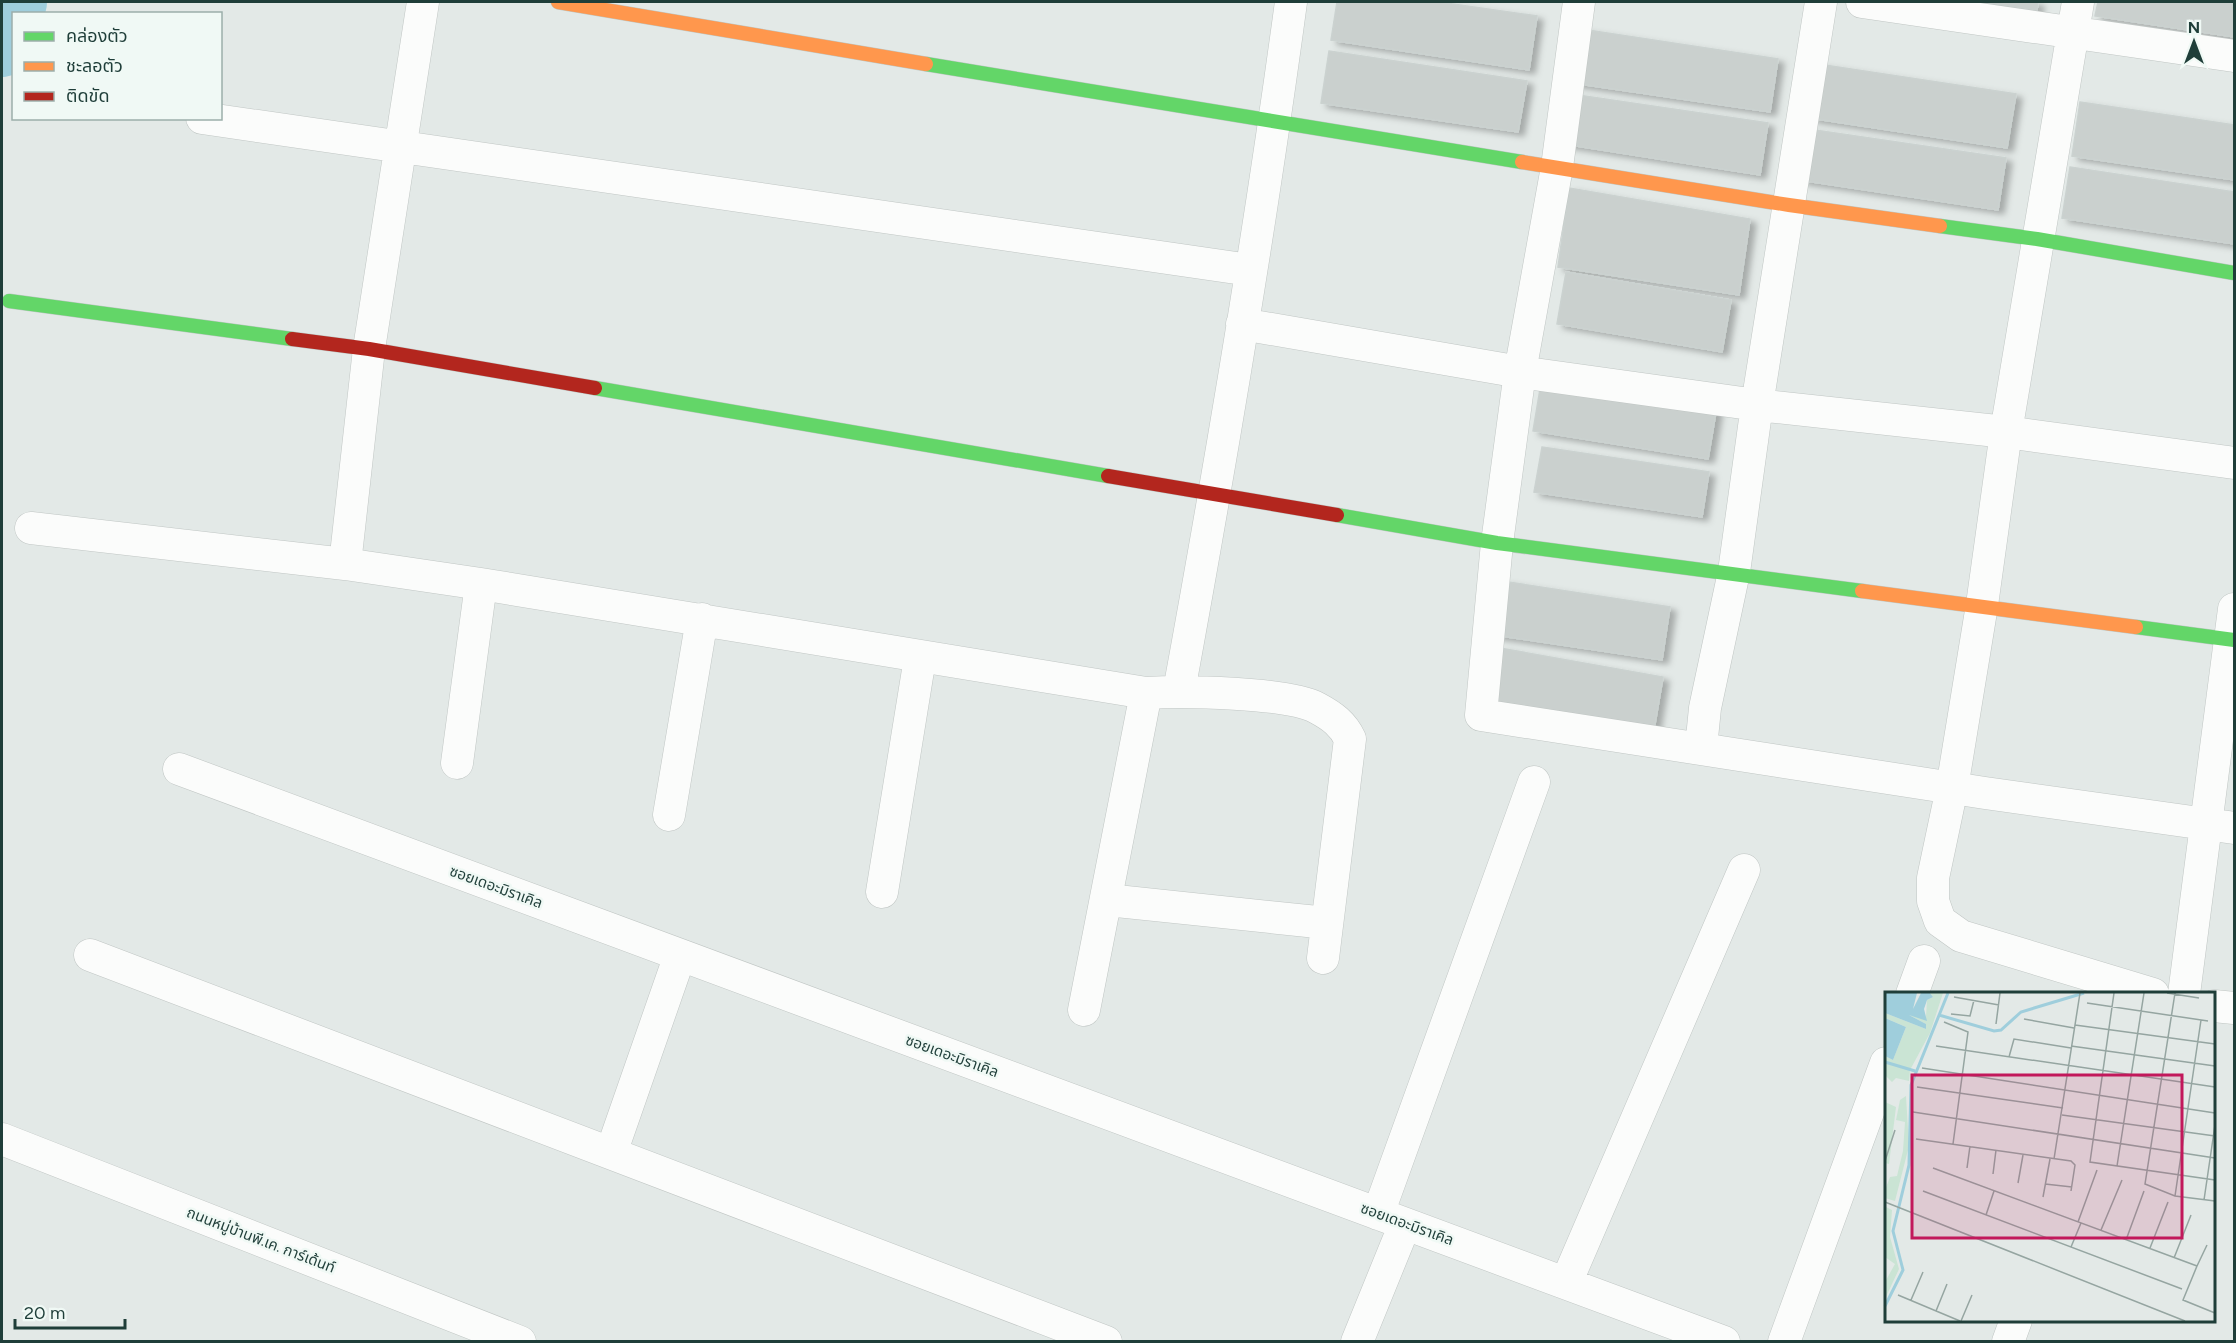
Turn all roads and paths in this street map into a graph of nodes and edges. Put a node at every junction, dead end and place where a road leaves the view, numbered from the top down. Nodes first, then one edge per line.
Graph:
1 (423, 2) edge
2 (558, 2) edge
3 (1291, 2) edge
4 (1579, 2) edge
5 (1821, 2) edge
6 (1862, 2) edge
7 (2078, 2) edge
8 (2073, 33) junction
9 (2235, 56) edge
10 (216, 120) edge
11 (1275, 122) junction
12 (402, 147) junction
13 (1557, 167) junction
14 (1789, 205) junction
15 (2037, 239) junction
16 (1250, 270) junction
17 (2235, 273) edge
18 (9, 301) dead end
19 (1242, 324) junction
20 (369, 349) junction
21 (1520, 372) junction
22 (1757, 405) junction
23 (2006, 432) junction
24 (2235, 463) edge
25 (1215, 495) junction
26 (31, 528) dead end
27 (1497, 543) junction
28 (345, 564) junction
29 (1734, 572) junction
30 (481, 584) junction
31 (1982, 606) junction
32 (702, 619) junction
33 (2233, 629) edge
34 (920, 658) junction
35 (1179, 691) junction
36 (1146, 693) junction
37 (1701, 748) junction
38 (457, 763) dead end
39 (179, 770) dead end
40 (1534, 782) dead end
41 (1952, 788) junction
42 (669, 815) dead end
43 (2221, 826) edge
44 (1744, 870) dead end
45 (882, 892) dead end
46 (1107, 900) junction
47 (1327, 922) junction
48 (90, 955) dead end
49 (680, 955) junction
50 (1323, 958) dead end
51 (1924, 961) dead end
52 (1912, 992) edge
53 (2150, 992) edge
54 (2184, 992) edge
55 (2215, 1006) edge
56 (2235, 1008) edge
57 (1084, 1010) dead end
58 (1885, 1068) edge
59 (2, 1138) edge
60 (611, 1153) junction
61 (1391, 1219) junction
62 (1566, 1283) junction
63 (2015, 1322) edge
64 (520, 1341) edge
65 (1106, 1341) edge
66 (1357, 1341) edge
67 (1724, 1341) edge
68 (1784, 1341) edge
69 (2008, 1341) edge

1 - 12 street
2 - 11 street
3 - 11 street
4 - 13 street
5 - 14 street
6 - 8 street
7 - 8 street
8 - 9 street
8 - 15 street
10 - 12 street
11 - 13 street
11 - 16 street
12 - 16 street
12 - 20 street
13 - 14 street
13 - 21 street
14 - 15 street
14 - 22 street
15 - 17 street
15 - 23 street
16 - 19 street
18 - 20 street
19 - 21 street
19 - 25 street
20 - 25 street
20 - 28 street
21 - 22 street
21 - 27 street
22 - 23 street
22 - 29 street
23 - 24 street
23 - 31 street
25 - 27 street
25 - 35 street
26 - 28 street
27 - 29 street
27 - 37 street
28 - 30 street
29 - 31 street
29 - 37 street
30 - 32 street
30 - 38 street
31 - 33 street
31 - 41 street
32 - 34 street
32 - 42 street
33 - 43 street
34 - 36 street
34 - 45 street
35 - 36 street
35 - 47 street
36 - 46 street
37 - 41 street
39 - 49 street, ซอยเดอะมิราเคิล
40 - 61 street
41 - 43 street
41 - 53 street
43 - 54 street
44 - 62 street
46 - 47 street
46 - 57 street
47 - 50 street
48 - 60 street
49 - 60 street
49 - 61 street, ซอยเดอะมิราเคิล
51 - 52 street
55 - 56 street
58 - 68 street
59 - 64 street, ถนนหมู่บ้านพี.เค. การ์เด้นท์
60 - 65 street
61 - 62 street, ซอยเดอะมิราเคิล
61 - 66 street
62 - 67 street, ซอยเดอะมิราเคิล
63 - 69 street

